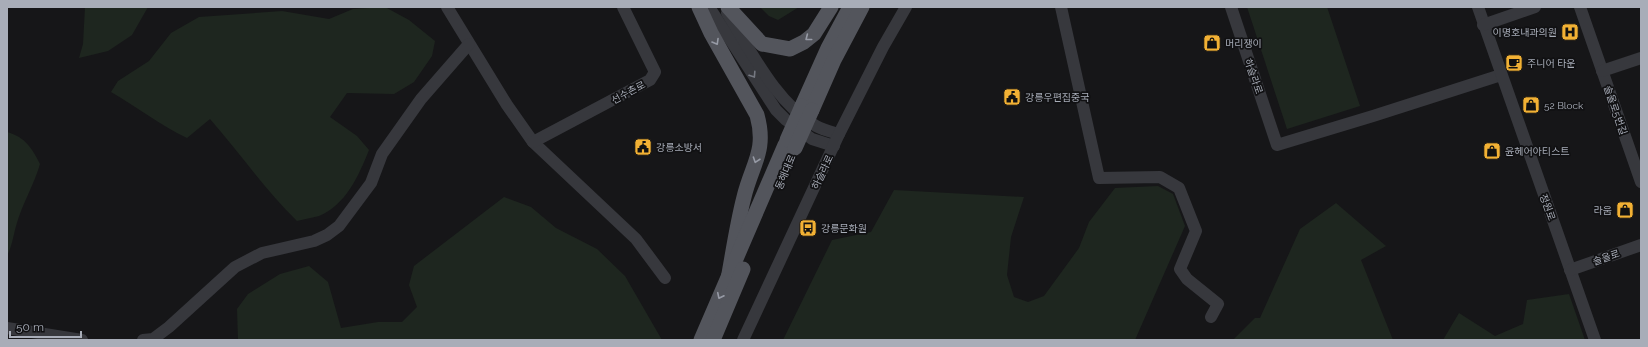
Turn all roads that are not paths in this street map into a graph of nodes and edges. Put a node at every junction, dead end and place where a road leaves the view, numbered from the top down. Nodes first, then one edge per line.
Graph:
1 (447, 7) edge
2 (623, 7) edge
3 (699, 7) edge
4 (709, 7) edge
5 (723, 7) edge
6 (728, 7) edge
7 (831, 7) edge
8 (850, 7) edge
9 (862, 7) edge
10 (906, 7) edge
11 (1061, 7) edge
12 (1231, 7) edge
13 (1478, 7) edge
14 (1535, 7) edge
15 (1580, 7) edge
16 (1483, 25) junction
17 (469, 44) junction
18 (1641, 58) edge
19 (1602, 70) junction
20 (1501, 75) junction
21 (807, 108) junction
22 (839, 134) junction
23 (533, 142) junction
24 (790, 146) junction
25 (834, 146) junction
26 (1636, 148) edge
27 (1641, 182) edge
28 (1641, 245) edge
29 (1570, 270) junction
30 (665, 278) dead end
31 (728, 279) junction
32 (1211, 318) dead end
33 (7, 328) edge
34 (82, 340) edge
35 (143, 340) edge
36 (701, 340) edge
37 (713, 340) edge
38 (743, 340) edge
39 (1595, 340) edge

1 - 17 street
2 - 23 street, 선수촌로
3 -> 31 main road
4 -> 25 street
5 - 22 street
7 -> 6 main road
8 - 21 main road, 동해대로
9 - 21 main road, 동해대로
10 - 22 street, 하슬라로
11 - 32 street
12 - 20 street, 하슬라로
13 - 16 street, 정원로
14 - 16 street
15 - 19 street, 솔올로5번길
16 - 20 street, 정원로
17 - 23 street
17 - 35 street
18 - 19 street
19 - 26 street, 솔올로5번길
20 - 29 street, 정원로
21 - 24 main road, 동해대로, bridge
22 - 25 street, 하슬라로
23 - 30 street
24 - 31 main road, 동해대로
24 - 37 main road, 동해대로
25 - 38 street, 하슬라로
26 - 27 street, 솔올로5번길
28 - 29 street, 솔올로
29 - 39 street, 정원로
31 -> 36 main road, 동해대로
33 - 34 street

